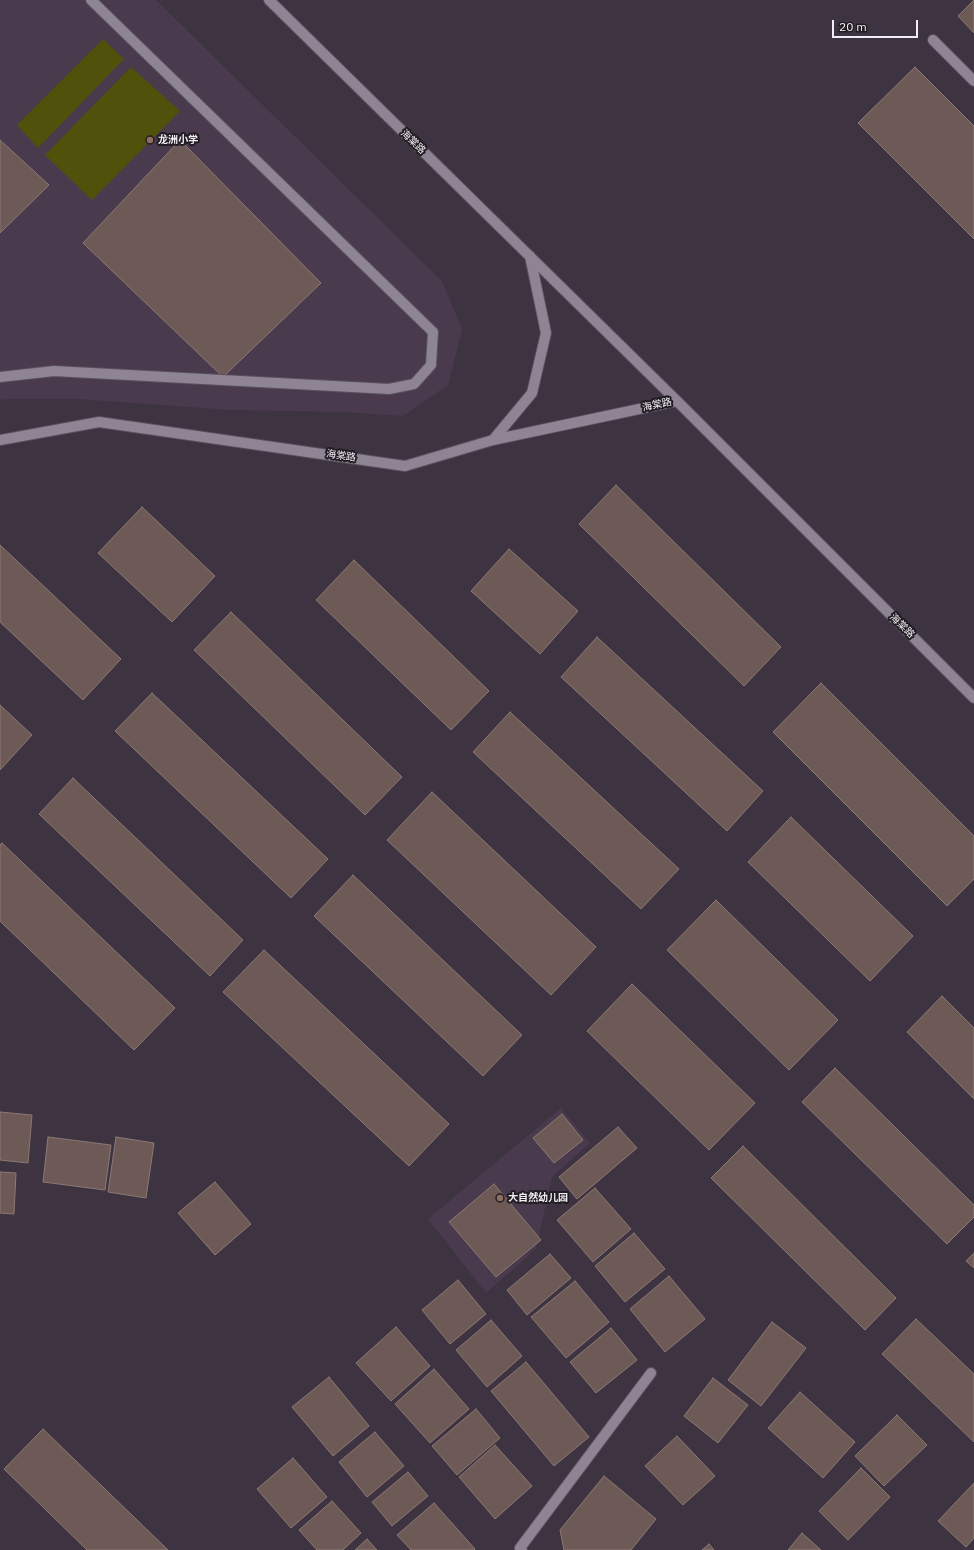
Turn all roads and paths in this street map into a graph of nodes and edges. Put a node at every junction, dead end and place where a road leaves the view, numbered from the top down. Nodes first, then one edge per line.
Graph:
1 (91, 0) edge
2 (269, 0) edge
3 (933, 40) dead end
4 (974, 81) edge
5 (530, 256) junction
6 (0, 377) edge
7 (677, 401) junction
8 (0, 440) edge
9 (493, 440) junction
10 (974, 698) edge
11 (651, 1373) dead end
12 (522, 1550) edge

1 - 6 street
2 - 5 street, 海棠路
3 - 4 street
5 - 7 street, 海棠路
5 - 9 street
7 - 9 street, 海棠路
7 - 10 street, 海棠路
8 - 9 street, 海棠路
11 - 12 street

